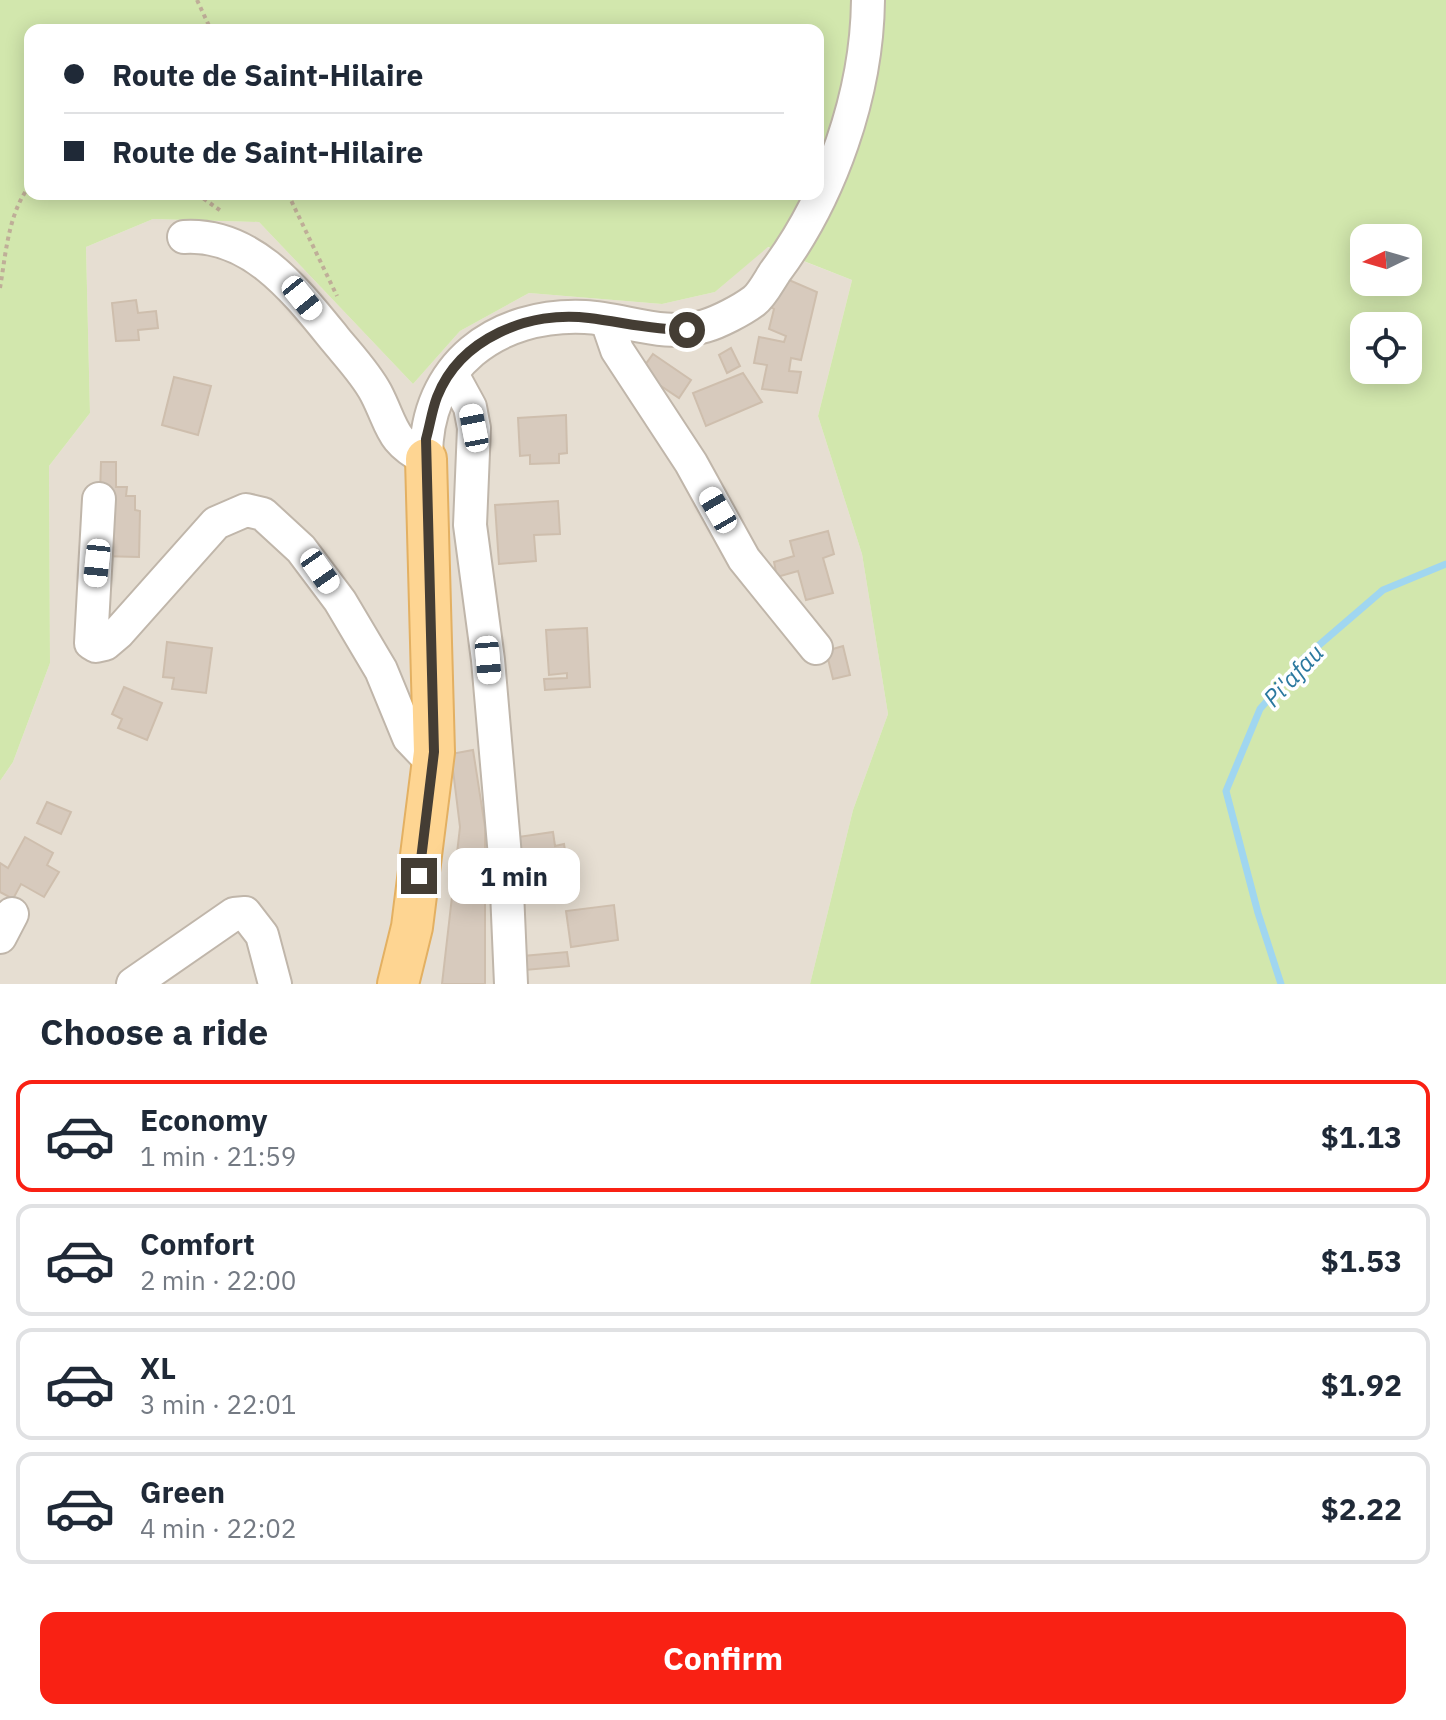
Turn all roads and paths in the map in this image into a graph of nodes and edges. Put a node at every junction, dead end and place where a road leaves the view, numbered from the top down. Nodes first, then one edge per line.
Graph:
1 (197, 0) edge
2 (868, 0) edge
3 (208, 24) edge
4 (824, 182) edge
5 (24, 193) edge
6 (291, 200) edge
7 (815, 200) edge
8 (184, 237) dead end
9 (0, 288) edge
10 (340, 303) dead end
11 (607, 321) junction
12 (452, 374) junction
13 (426, 459) junction
14 (99, 499) dead end
15 (816, 648) dead end
16 (433, 763) junction
17 (133, 984) edge
18 (275, 984) edge
19 (398, 984) edge
20 (511, 984) edge

1 - 3 path
2 - 4 street
5 - 9 path
6 - 10 path
7 - 11 street
8 - 13 street
11 - 12 street
11 - 15 street
12 - 13 street
12 - 20 street
13 - 16 main road
14 - 16 street
16 - 19 main road
17 - 18 street

